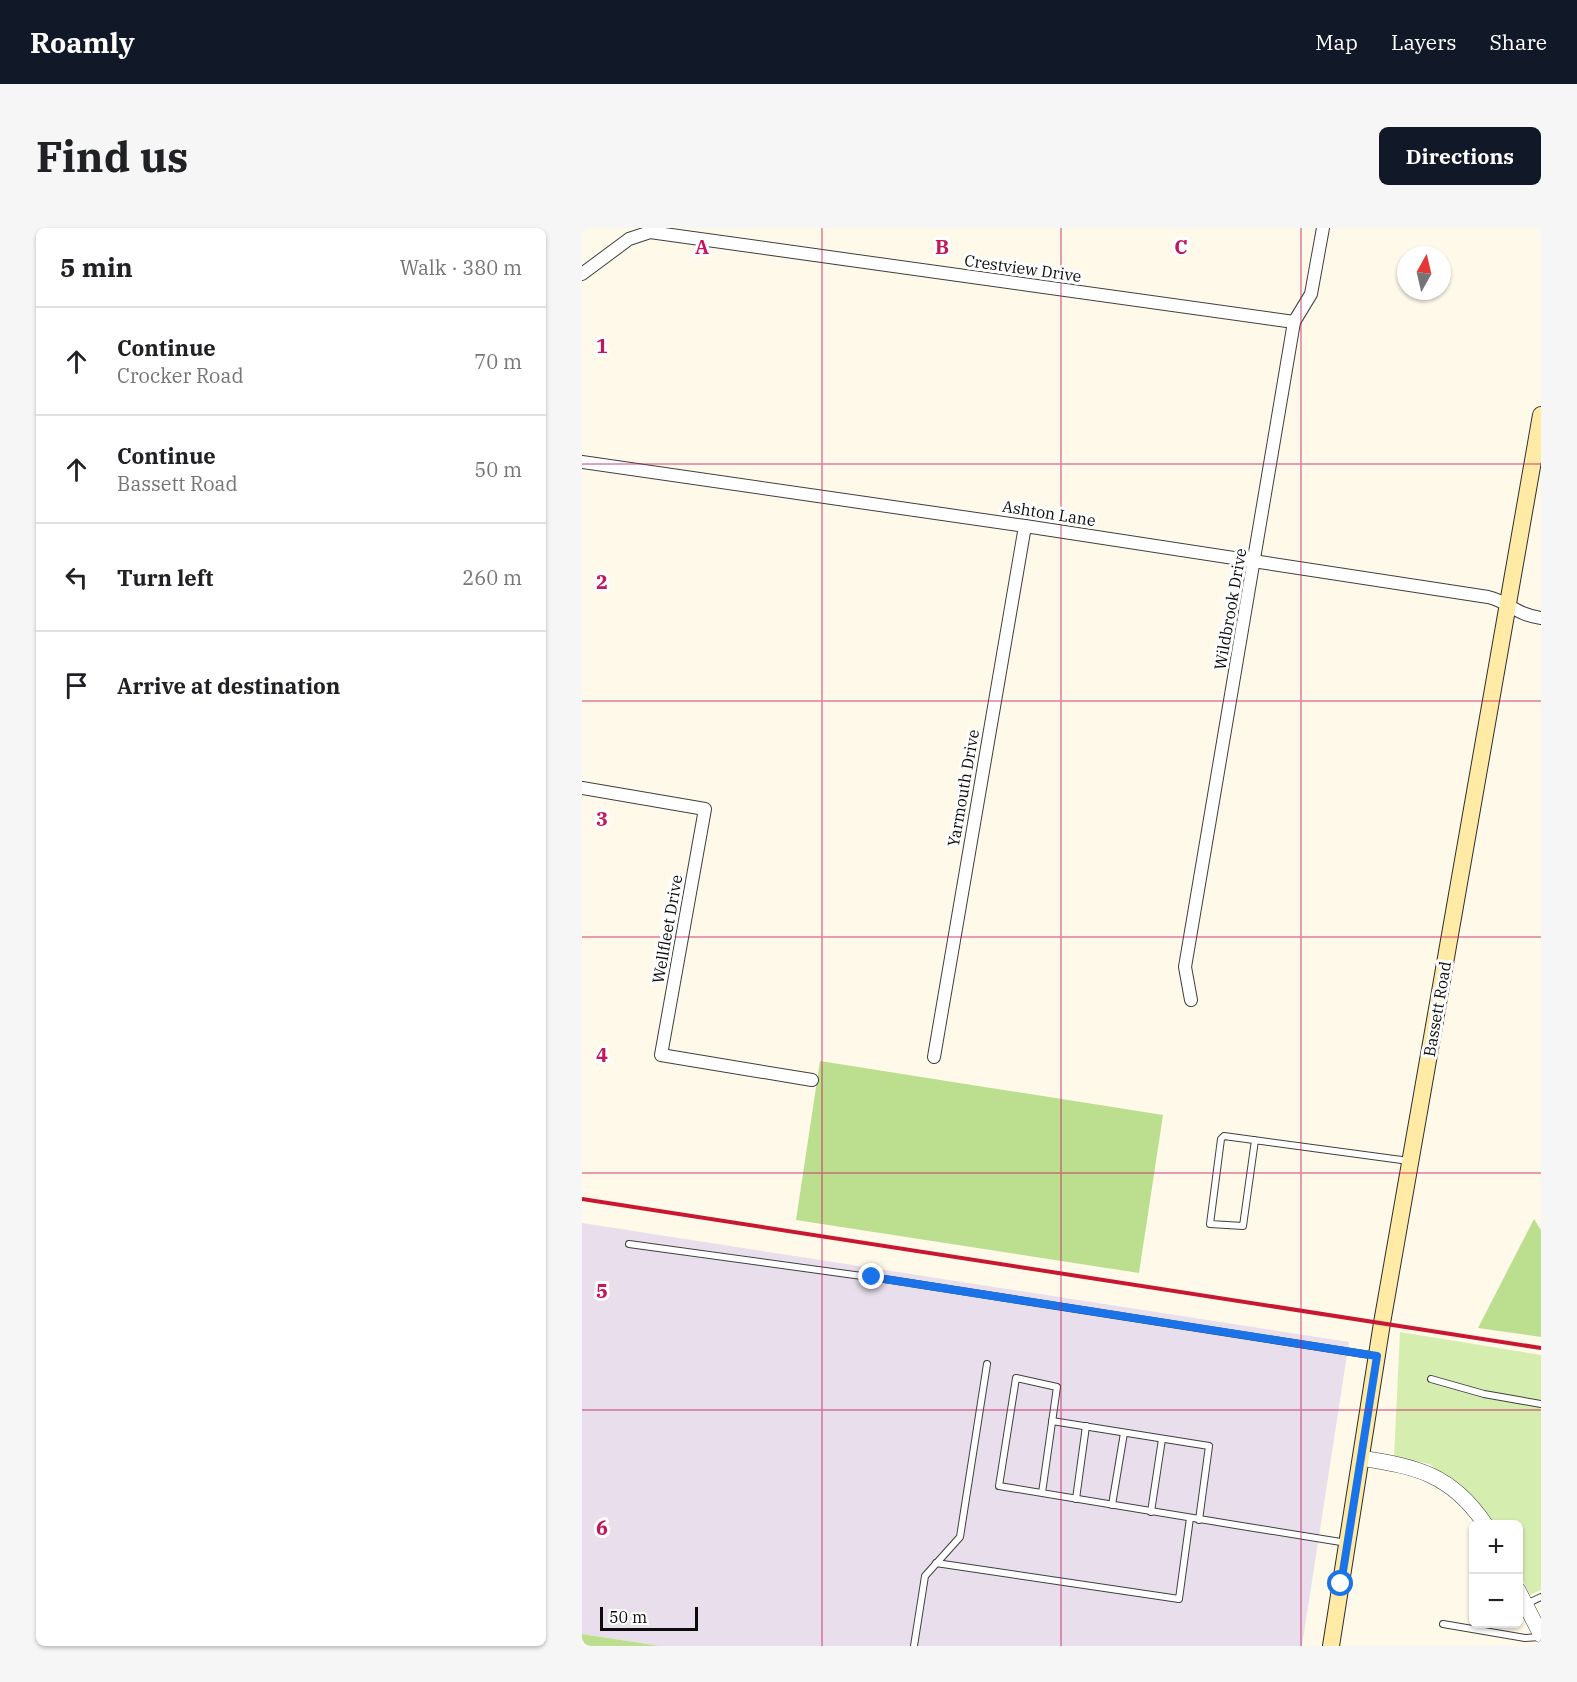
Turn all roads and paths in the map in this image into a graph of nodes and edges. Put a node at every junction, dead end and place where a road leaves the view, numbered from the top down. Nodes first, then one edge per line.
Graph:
1 (1323, 228) edge
2 (582, 274) edge
3 (1294, 322) junction
4 (1541, 415) edge
5 (582, 462) edge
6 (1025, 526) junction
7 (1255, 561) junction
8 (1509, 607) junction
9 (1541, 618) edge
10 (582, 788) edge
11 (1191, 1000) dead end
12 (934, 1056) dead end
13 (812, 1080) dead end
14 (1255, 1140) junction
15 (1410, 1161) junction
16 (629, 1244) dead end
17 (1377, 1356) junction
18 (987, 1364) dead end
19 (1431, 1379) dead end
20 (1541, 1404) edge
21 (1052, 1421) junction
22 (1086, 1426) junction
23 (1124, 1433) junction
24 (1162, 1439) junction
25 (1360, 1458) junction
26 (1042, 1493) junction
27 (1076, 1499) junction
28 (1112, 1505) junction
29 (1150, 1512) junction
30 (1190, 1518) junction
31 (1199, 1520) junction
32 (1482, 1520) edge
33 (1347, 1543) junction
34 (936, 1563) junction
35 (1541, 1597) edge
36 (1523, 1599) edge
37 (1526, 1604) junction
38 (1443, 1624) dead end
39 (1541, 1636) edge
40 (914, 1646) edge
41 (1331, 1646) edge

1 - 3 street, Wildbrook Drive
2 - 3 street, Crestview Drive
3 - 7 street, Wildbrook Drive
4 - 8 main road, Bassett Road
5 - 6 street, Ashton Lane
6 - 7 street, Ashton Lane
6 - 12 street, Yarmouth Drive
7 - 8 street, Ashton Lane
7 - 11 street, Wildbrook Drive
8 - 9 street, Ashton Lane
8 - 15 main road, Bassett Road
10 - 13 street, Wellfleet Drive
14 - 14 lane
14 - 15 lane
15 - 17 main road, Bassett Road
16 - 17 lane
17 - 25 main road, Bassett Road
18 - 34 lane
19 - 20 lane
21 - 22 lane
21 - 26 lane
21 - 26 lane
22 - 23 lane
22 - 27 lane
23 - 24 lane
23 - 28 lane
24 - 29 lane
24 - 31 lane
25 - 32 street
25 - 33 main road, Bassett Road
26 - 27 lane
27 - 28 lane
28 - 29 lane
29 - 30 lane
30 - 31 lane
30 - 34 lane
31 - 33 lane
33 - 41 main road, Bassett Road
34 - 40 lane
35 - 37 lane
36 - 37 street
37 - 39 street
38 - 39 lane

